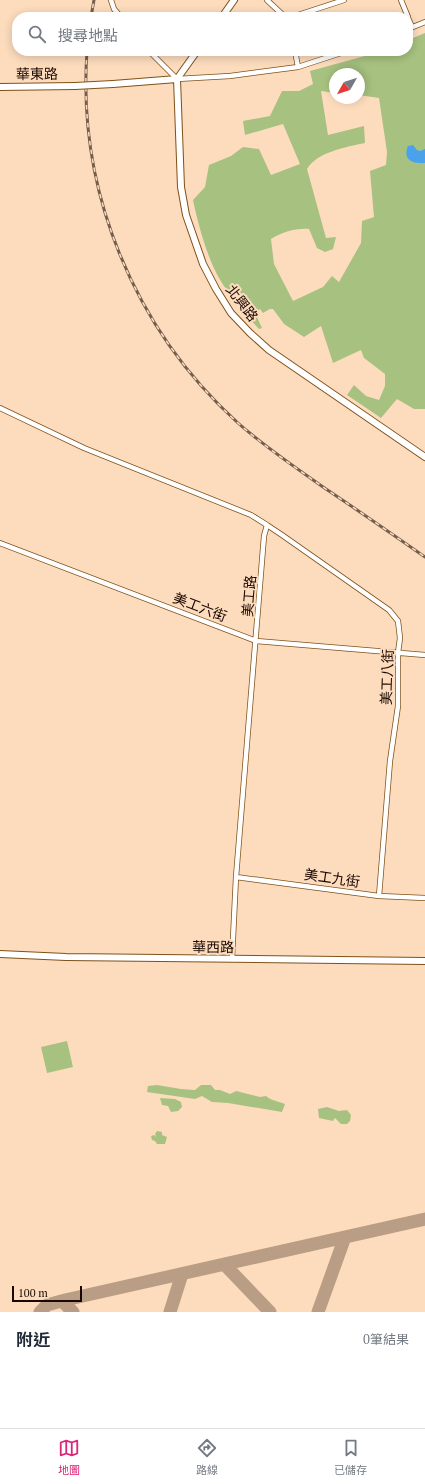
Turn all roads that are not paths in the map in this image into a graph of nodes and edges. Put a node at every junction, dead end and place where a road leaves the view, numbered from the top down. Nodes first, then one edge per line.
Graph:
1 (111, 0) edge
2 (234, 0) edge
3 (267, 0) edge
4 (340, 0) edge
5 (402, 0) edge
6 (117, 12) edge
7 (226, 12) edge
8 (280, 12) edge
9 (306, 12) edge
10 (406, 12) edge
11 (425, 22) edge
12 (413, 27) edge
13 (154, 56) edge
14 (193, 56) edge
15 (296, 56) edge
16 (332, 56) edge
17 (298, 67) junction
18 (177, 79) junction
19 (0, 87) edge
20 (0, 408) edge
21 (425, 457) edge
22 (267, 525) junction
23 (0, 543) edge
24 (256, 641) junction
25 (398, 653) junction
26 (425, 655) edge
27 (236, 877) junction
28 (379, 896) junction
29 (425, 898) edge
30 (0, 954) edge
31 (232, 959) junction
32 (425, 961) edge

1 - 6 street
2 - 7 street
3 - 8 street
4 - 9 street
5 - 10 street
11 - 12 street
13 - 18 street
14 - 18 street
15 - 17 street
16 - 17 street
17 - 18 street
18 - 19 street, 華東路, bridge
18 - 21 street, 北興路
20 - 22 street
22 - 24 street, 美工路
22 - 25 street, 美工八街
23 - 24 street, 美工六街
24 - 25 street, 美工六街
24 - 27 street, 美工路
25 - 26 street, 美工六街
25 - 28 street, 美工八街
27 - 28 street, 美工九街
27 - 31 street, 美工路
28 - 29 street, 美工九街
30 - 31 street, 華西路
31 - 32 street, 華西路

